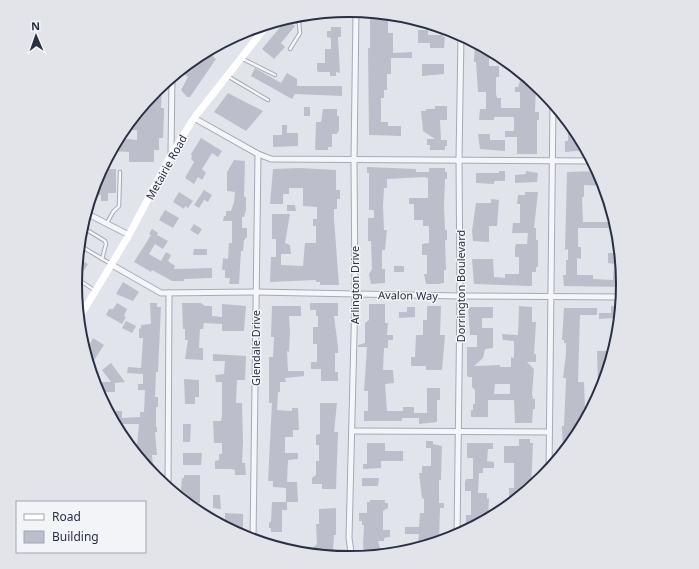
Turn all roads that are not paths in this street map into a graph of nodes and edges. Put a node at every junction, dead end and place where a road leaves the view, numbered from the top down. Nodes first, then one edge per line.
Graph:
1 (356, 17) edge
2 (298, 22) edge
3 (262, 32) edge
4 (461, 41) edge
5 (290, 49) dead end
6 (241, 57) junction
7 (227, 75) junction
8 (275, 75) dead end
9 (172, 84) edge
10 (268, 100) dead end
11 (553, 110) edge
12 (194, 118) junction
13 (258, 154) junction
14 (171, 155) junction
15 (459, 159) junction
16 (354, 160) junction
17 (552, 161) junction
18 (586, 161) edge
19 (120, 172) dead end
20 (91, 216) edge
21 (107, 224) junction
22 (87, 230) edge
23 (129, 235) junction
24 (84, 248) edge
25 (102, 259) junction
26 (112, 265) junction
27 (82, 282) edge
28 (96, 292) junction
29 (255, 292) junction
30 (168, 293) junction
31 (355, 294) junction
32 (460, 296) junction
33 (552, 296) junction
34 (616, 297) edge
35 (84, 311) edge
36 (352, 431) junction
37 (458, 431) junction
38 (549, 432) junction
39 (549, 463) edge
40 (168, 481) edge
41 (457, 529) edge
42 (253, 534) edge
43 (351, 552) edge

1 - 16 street, Arlington Drive
2 - 5 lane
3 - 6 main road, Metairie Road
4 - 15 street, Dorrington Boulevard
6 - 7 main road, Metairie Road
6 - 8 lane
7 - 10 lane
7 - 12 main road, Metairie Road
9 - 14 street
11 - 17 street
12 - 13 street
12 - 14 main road, Metairie Road
13 - 16 street
13 - 29 street, Glendale Drive
14 - 23 main road, Metairie Road
15 - 16 street
15 - 17 street
15 - 32 street, Dorrington Boulevard
16 - 31 street, Arlington Drive
17 - 18 street
17 - 33 street
19 - 21 lane
20 - 21 street
21 - 23 street
22 - 25 lane
23 - 26 main road, Metairie Road
24 - 25 lane
25 - 26 lane
26 - 28 main road, Metairie Road
26 - 30 street, Avalon Way
27 - 28 lane
28 - 35 main road, Metairie Road
29 - 30 street, Avalon Way
29 - 31 street, Avalon Way
29 - 42 street, Glendale Drive
30 - 40 street
31 - 32 street, Avalon Way
31 - 36 street, Arlington Drive
32 - 33 street, Avalon Way
32 - 37 street, Dorrington Boulevard
33 - 34 street, Avalon Way
33 - 38 street
36 - 37 street
36 - 43 street, Arlington Drive
37 - 38 street
37 - 41 street, Dorrington Boulevard
38 - 39 street

